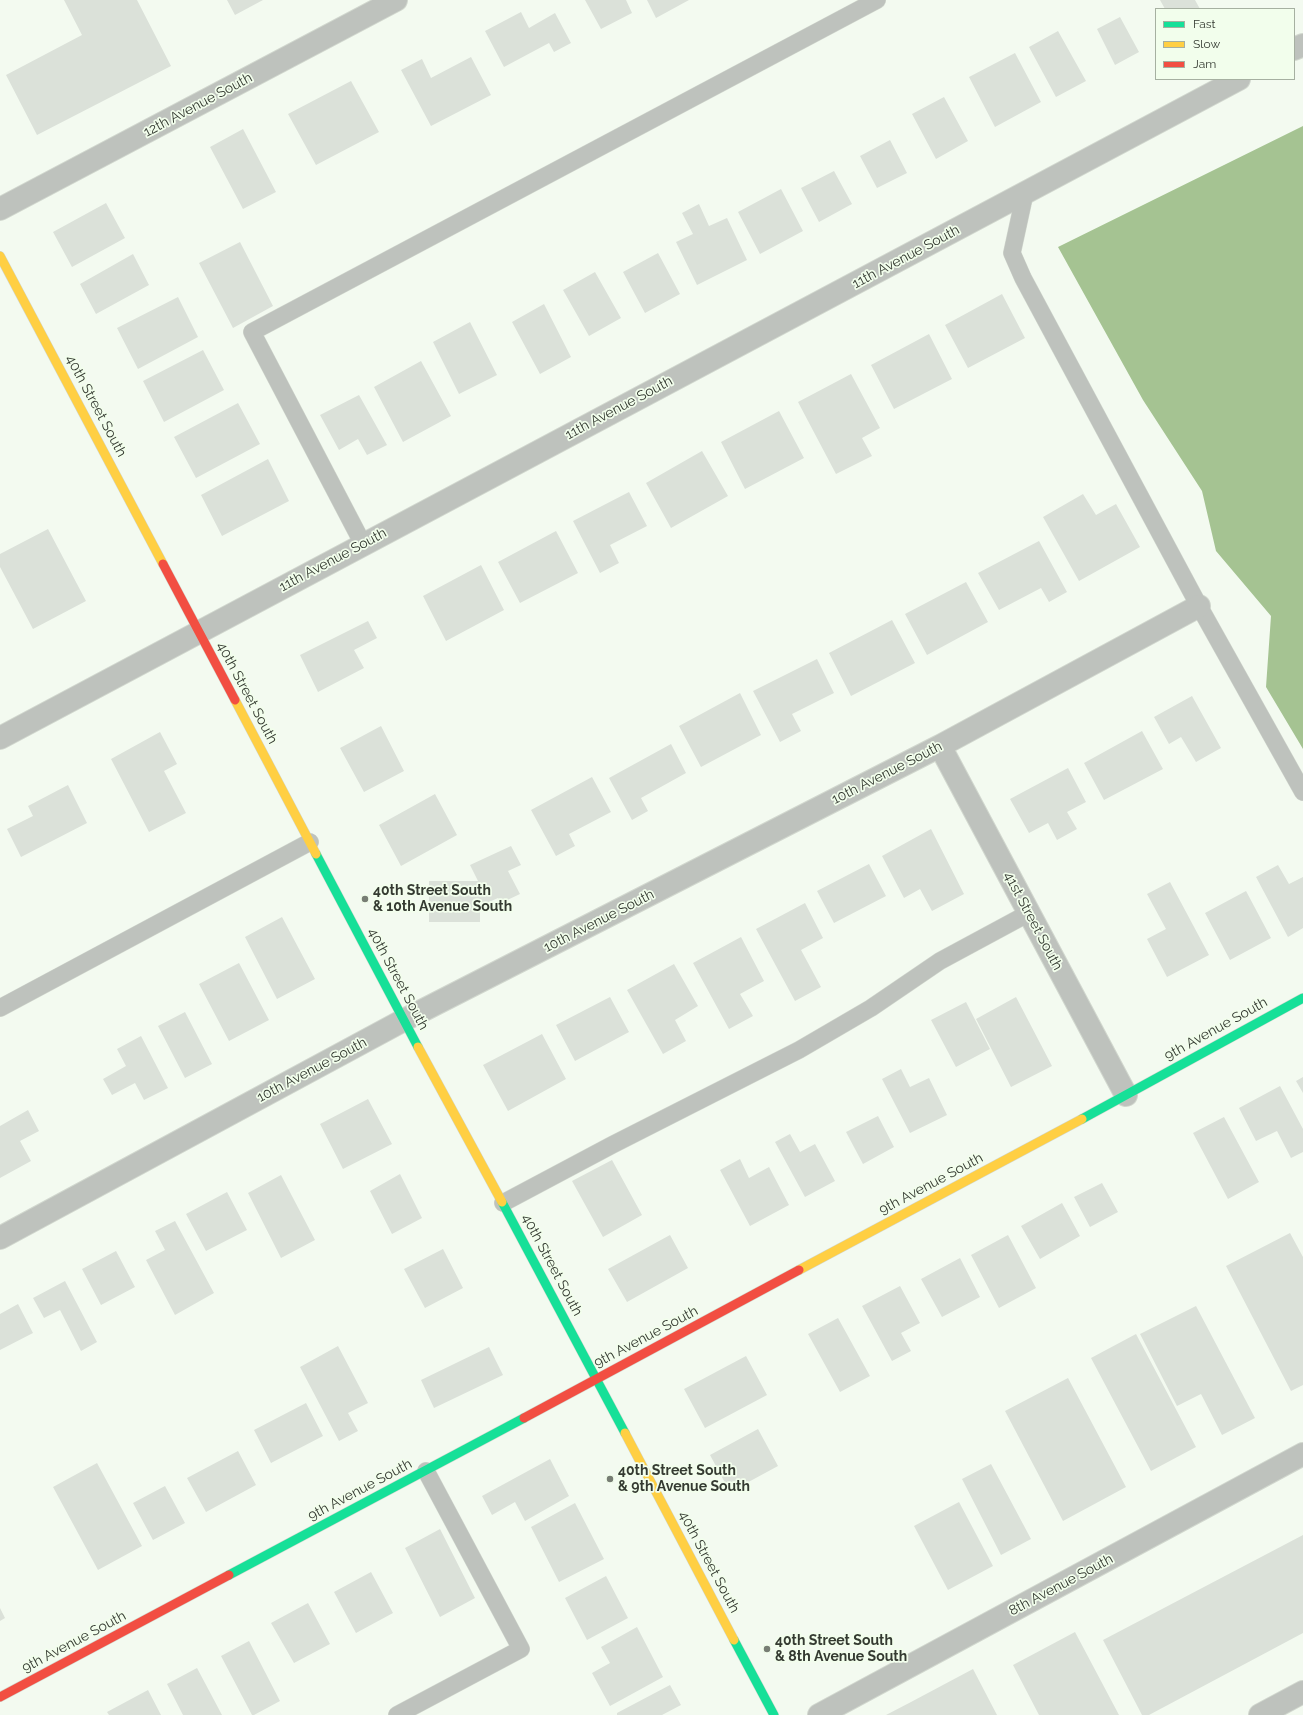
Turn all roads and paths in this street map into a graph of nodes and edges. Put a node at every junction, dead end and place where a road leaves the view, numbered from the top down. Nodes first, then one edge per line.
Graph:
1 (396, 0) edge
2 (877, 0) edge
3 (1237, 80) edge
4 (1025, 193) junction
5 (0, 209) edge
6 (0, 256) edge
7 (363, 544) junction
8 (1199, 606) junction
9 (199, 631) junction
10 (0, 738) edge
11 (940, 746) junction
12 (1303, 792) edge
13 (310, 842) junction
14 (1029, 913) junction
15 (1303, 998) edge
16 (0, 1008) edge
17 (404, 1020) junction
18 (1126, 1095) junction
19 (502, 1203) junction
20 (0, 1238) edge
21 (598, 1379) junction
22 (1303, 1454) edge
23 (426, 1471) junction
24 (1303, 1692) edge
25 (0, 1697) edge
26 (397, 1715) edge
27 (774, 1715) edge
28 (819, 1715) edge
29 (1260, 1715) edge

1 - 5 street, 12th Avenue South
2 - 7 lane
3 - 4 street, 11th Avenue South
4 - 7 street, 11th Avenue South
4 - 8 lane
6 - 9 street, 40th Street South
7 - 9 street, 11th Avenue South
8 - 11 street, 10th Avenue South
8 - 12 lane
9 - 10 street, 11th Avenue South
9 - 13 street, 40th Street South
11 - 14 street, 41st Street South
11 - 17 street, 10th Avenue South
13 - 16 lane
13 - 17 street, 40th Street South
14 - 18 street, 41st Street South
14 - 19 lane
15 - 18 street, 9th Avenue South
17 - 19 street, 40th Street South
17 - 20 street, 10th Avenue South
18 - 21 street, 9th Avenue South
19 - 21 street, 40th Street South
21 - 23 street, 9th Avenue South
21 - 27 street, 40th Street South
22 - 28 street, 8th Avenue South
23 - 25 street, 9th Avenue South
23 - 26 lane
24 - 29 street

